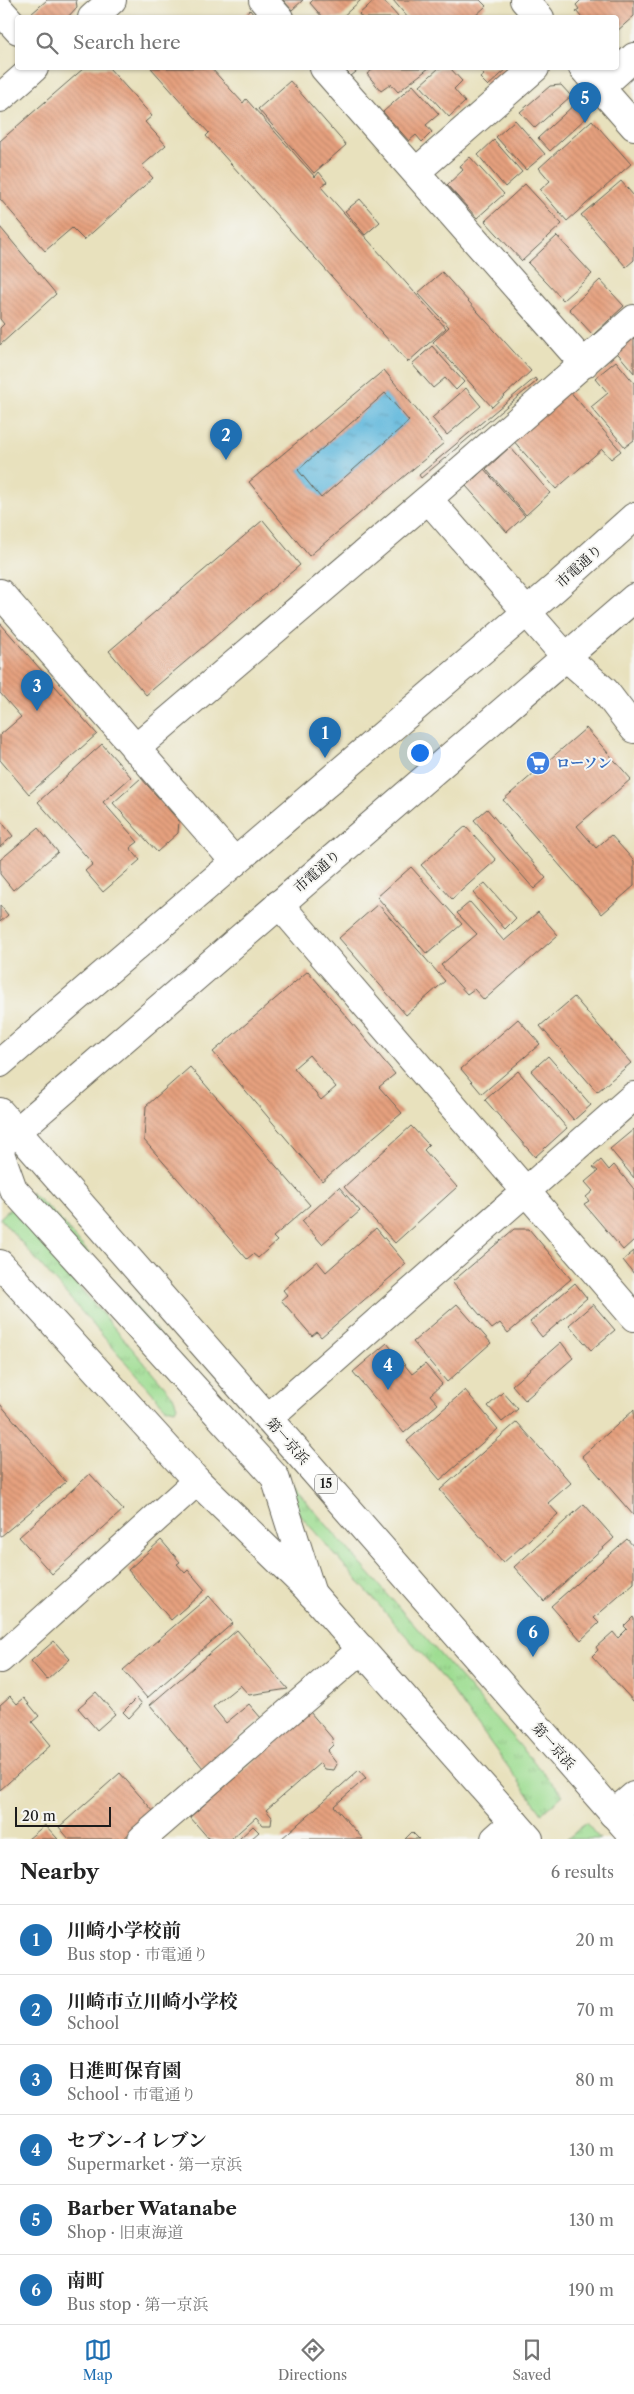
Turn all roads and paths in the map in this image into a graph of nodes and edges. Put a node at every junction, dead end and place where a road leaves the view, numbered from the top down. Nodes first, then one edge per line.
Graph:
1 (112, 0) edge
2 (263, 0) edge
3 (524, 0) edge
4 (0, 10) edge
5 (95, 15) edge
6 (276, 15) edge
7 (537, 15) edge
8 (15, 27) edge
9 (634, 57) edge
10 (619, 64) edge
11 (32, 70) edge
12 (326, 70) edge
13 (533, 70) edge
14 (607, 70) edge
15 (591, 78) edge
16 (0, 98) edge
17 (634, 126) edge
18 (416, 171) junction
19 (634, 318) edge
20 (584, 364) junction
21 (428, 498) junction
22 (634, 517) edge
23 (0, 593) edge
24 (634, 598) edge
25 (527, 612) junction
26 (566, 657) junction
27 (634, 729) edge
28 (136, 749) junction
29 (235, 862) junction
30 (279, 904) junction
31 (0, 1063) edge
32 (634, 1096) edge
33 (6, 1130) edge
34 (0, 1153) edge
35 (526, 1191) junction
36 (0, 1264) edge
37 (634, 1317) edge
38 (268, 1418) junction
39 (197, 1481) junction
40 (312, 1594) junction
41 (362, 1649) junction
42 (0, 1659) edge
43 (634, 1796) edge
44 (613, 1814) junction
45 (513, 1833) edge
46 (634, 1837) edge
47 (142, 1839) edge

1 - 5 main road
2 - 6 main road
3 - 7 main road
4 - 8 main road
9 - 10 main road
11 - 16 main road
12 - 18 main road
13 - 18 main road
14 - 15 main road
15 - 17 main road
18 - 20 main road
19 - 20 main road
20 - 21 main road
21 - 25 main road
21 - 28 main road
22 - 25 main road, 市電通り
23 - 28 main road
24 - 26 main road, 市電通り
25 - 26 main road
25 - 29 main road, 市電通り
26 - 27 main road
26 - 30 main road, 市電通り
28 - 29 main road
29 - 31 main road, 市電通り
30 - 33 main road, 市電通り
30 - 35 main road
32 - 35 main road
33 - 38 main road, 第一京浜 / 15
34 - 40 main road
35 - 37 main road
35 - 38 main road
36 - 39 main road
38 - 44 main road, 第一京浜 / 15
39 - 40 main road
39 - 42 main road
40 - 41 main road
41 - 45 main road
41 - 47 main road
43 - 44 main road
44 - 46 main road, 第一京浜 / 15

